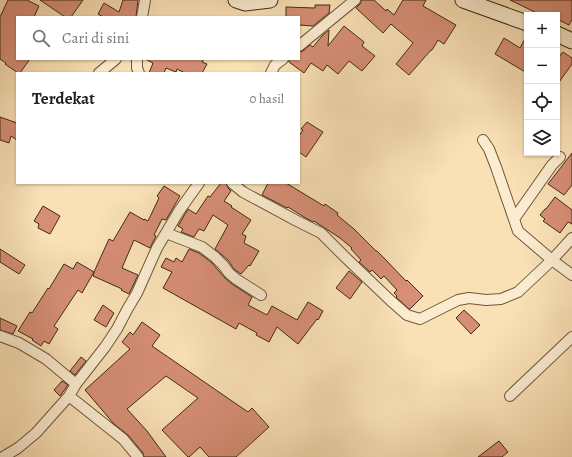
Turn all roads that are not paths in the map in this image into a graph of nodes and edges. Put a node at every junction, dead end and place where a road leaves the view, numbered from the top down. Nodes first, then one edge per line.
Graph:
1 (145, 0) edge
2 (236, 0) edge
3 (270, 0) edge
4 (355, 0) edge
5 (463, 0) edge
6 (142, 16) edge
7 (524, 22) edge
8 (560, 35) edge
9 (572, 41) edge
10 (300, 45) edge
11 (115, 60) edge
12 (138, 60) edge
13 (281, 60) edge
14 (100, 72) edge
15 (139, 72) edge
16 (272, 72) edge
17 (483, 140) dead end
18 (560, 157) dead end
19 (198, 184) edge
20 (233, 184) edge
21 (514, 219) junction
22 (166, 233) junction
23 (572, 238) edge
24 (552, 260) junction
25 (572, 275) edge
26 (261, 295) dead end
27 (0, 336) edge
28 (571, 338) edge
29 (76, 384) junction
30 (69, 396) junction
31 (510, 396) dead end
32 (3, 457) edge
33 (138, 457) edge

1 - 6 street
2 - 3 main road
4 - 10 street
5 - 7 main road
8 - 9 main road
11 - 14 street
12 - 15 street
13 - 16 street
17 - 21 street
18 - 21 street
19 - 22 street
20 - 24 street
21 - 24 street
22 - 26 street
22 - 29 street
23 - 24 street
24 - 25 street
27 - 29 street
28 - 31 street
29 - 30 street
30 - 32 street
30 - 33 street

